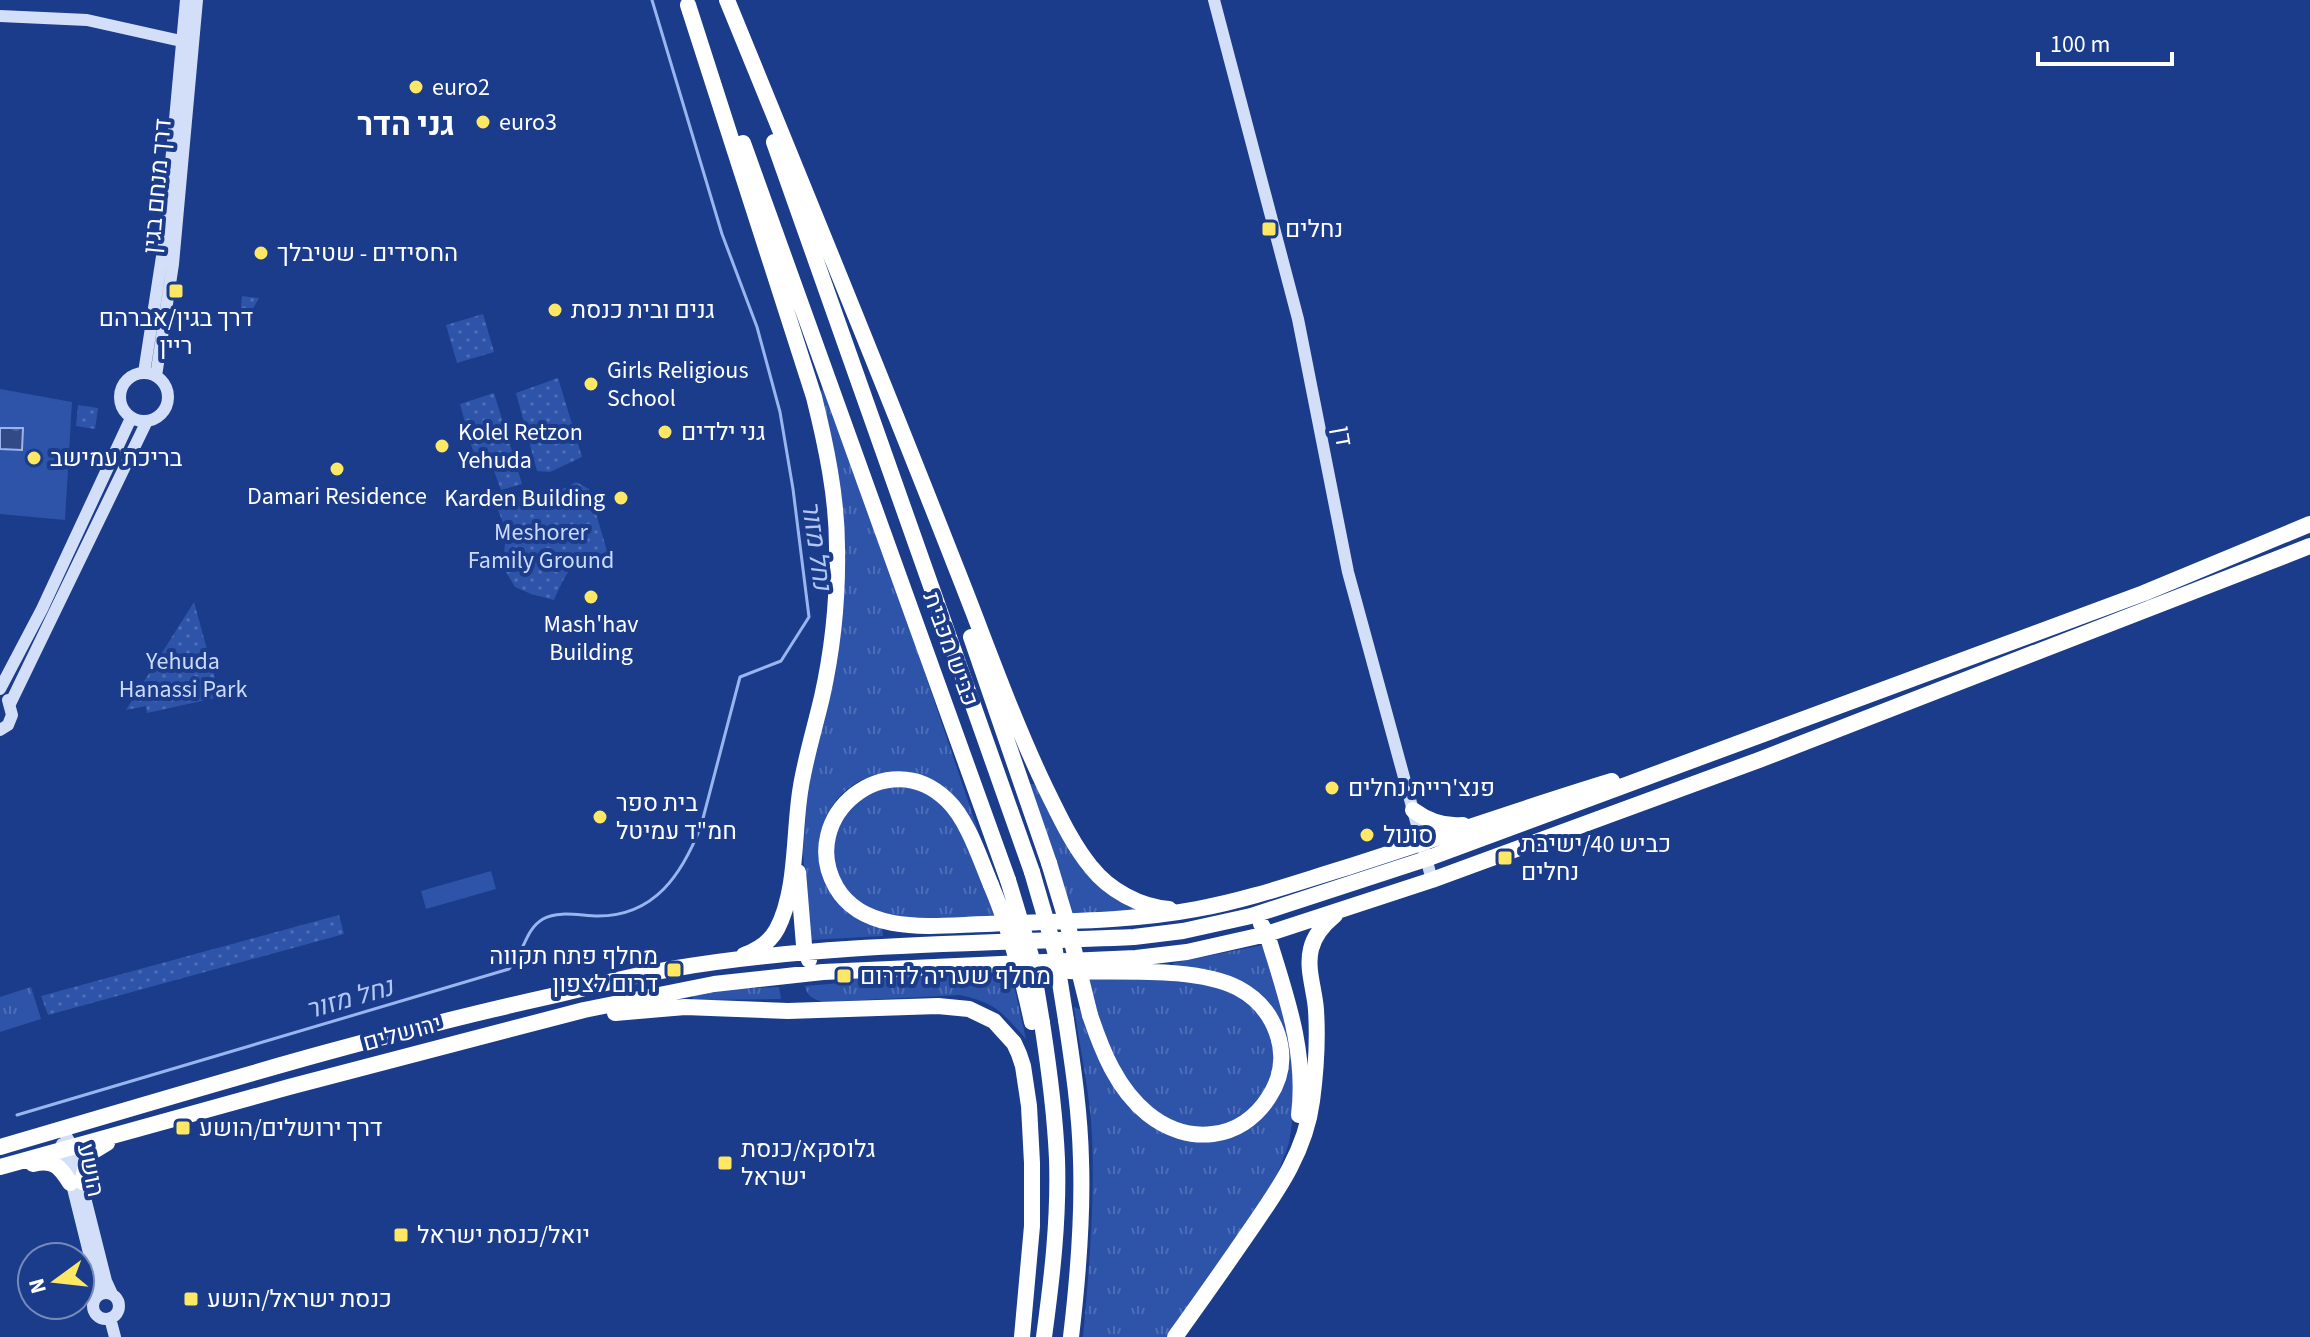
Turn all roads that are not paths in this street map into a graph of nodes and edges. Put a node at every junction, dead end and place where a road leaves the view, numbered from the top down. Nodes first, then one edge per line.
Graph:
1 (186, 0) edge
2 (197, 0) edge
3 (725, 0) edge
4 (1214, 0) edge
5 (687, 2) edge
6 (0, 16) edge
7 (188, 42) junction
8 (150, 374) junction
9 (131, 418) junction
10 (898, 419) junction
11 (147, 421) junction
12 (2310, 524) edge
13 (2310, 546) edge
14 (0, 692) edge
15 (10, 704) junction
16 (0, 730) edge
17 (1766, 733) junction
18 (1413, 810) junction
19 (1480, 824) junction
20 (795, 831) junction
21 (1424, 852) junction
22 (1432, 880) junction
23 (1199, 909) junction
24 (1339, 911) junction
25 (1251, 916) junction
26 (1267, 934) junction
27 (806, 953) junction
28 (724, 961) junction
29 (915, 968) junction
30 (823, 972) junction
31 (550, 1019) junction
32 (1037, 1023) junction
33 (147, 1126) junction
34 (62, 1129) junction
35 (0, 1147) edge
36 (67, 1148) junction
37 (0, 1169) edge
38 (76, 1183) junction
39 (1267, 1206) junction
40 (112, 1294) junction
41 (97, 1296) junction
42 (110, 1318) junction
43 (115, 1337) edge
44 (1022, 1337) edge
45 (1044, 1337) edge
46 (1071, 1337) edge
47 (1175, 1337) edge

1 - 7 street, דרך מנחם בגין
2 - 7 street, דרך מנחם בגין
3 - 10 highway
3 - 46 highway, כביש מכבית, bridge
4 - 18 street, דן
5 - 20 highway
5 - 32 highway, כביש מכבית, bridge
6 - 7 street
7 - 8 street, דרך מנחם בגין
8 - 9 street
8 - 11 street
9 - 11 street
9 - 14 street
10 - 23 highway
10 - 29 highway, bridge
11 - 15 street
12 - 17 highway
13 - 22 highway
14 - 15 street
15 - 16 street
17 - 19 highway
17 - 21 highway
18 - 19 highway
18 - 21 street, דן
19 - 21 highway
20 - 27 highway
20 - 28 highway
21 - 22 street, דן
21 - 23 highway
21 - 25 highway, ירושלים
22 - 24 highway
23 - 32 highway, bridge
24 - 26 highway
24 - 39 highway
25 - 26 highway
25 - 27 highway, ירושלים
26 - 29 highway
26 - 39 highway
27 - 28 highway, ירושלים
27 - 30 highway
28 - 34 highway, ירושלים
29 - 30 highway, ירושלים
30 - 31 highway, ירושלים
31 - 33 highway, ירושלים
31 - 44 highway
32 - 45 highway, כביש מכבית
33 - 36 highway, ירושלים
33 - 38 highway
34 - 35 highway, ירושלים
34 - 36 street, הושע
36 - 37 highway, ירושלים
36 - 38 street, הושע
37 - 38 highway
38 - 40 street, הושע
38 - 41 street, הושע
39 - 47 highway
40 - 41 street
40 - 42 street
41 - 42 street
42 - 43 street

